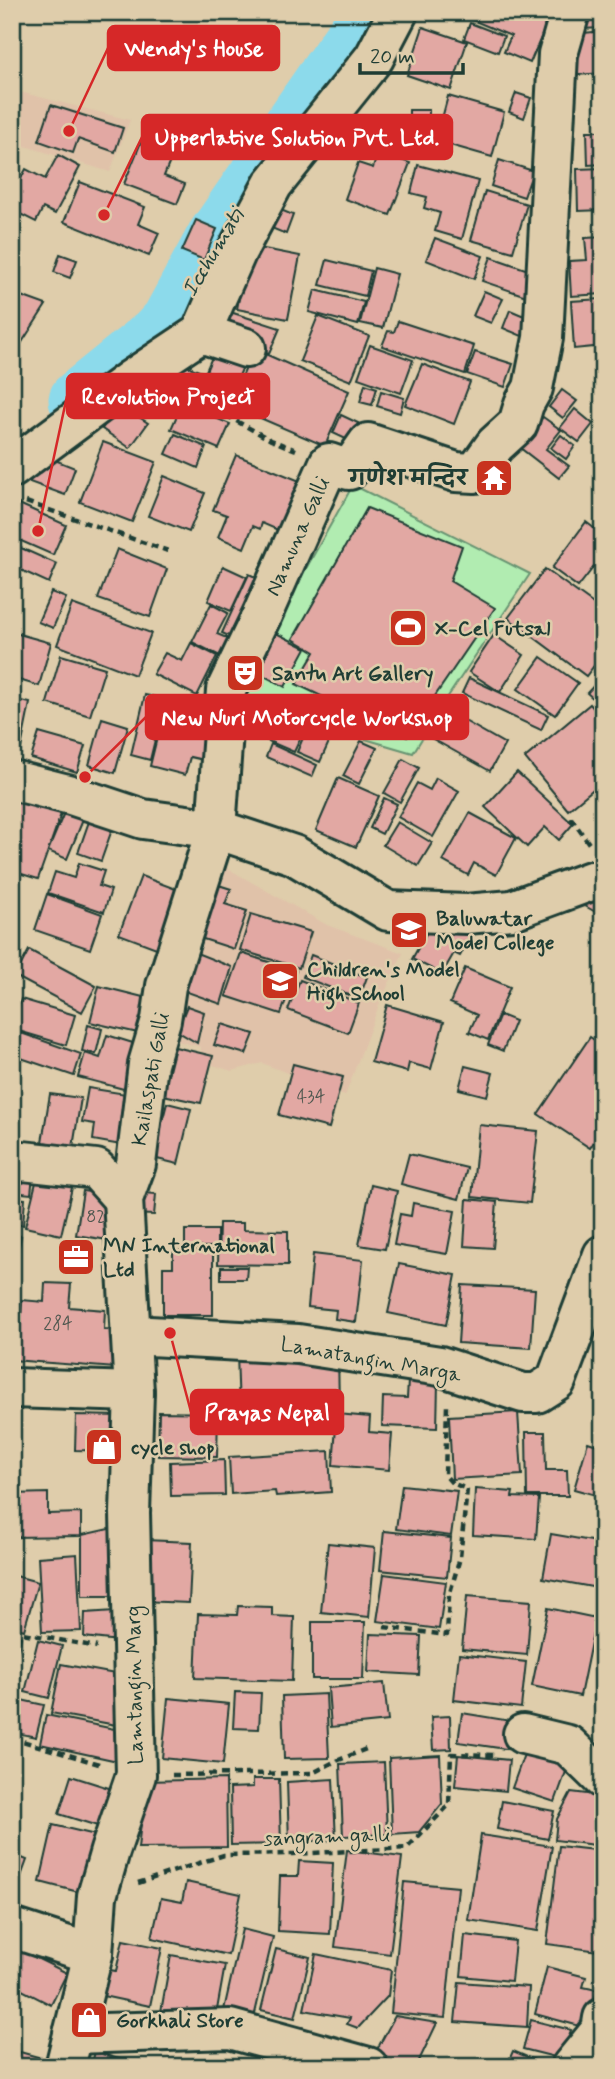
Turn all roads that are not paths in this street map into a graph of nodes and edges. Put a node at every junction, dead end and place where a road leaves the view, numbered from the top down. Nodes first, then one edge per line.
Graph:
1 (398, 12) edge
2 (570, 12) edge
3 (201, 333) junction
4 (246, 348) dead end
5 (18, 485) edge
6 (12, 780) edge
7 (216, 829) junction
8 (603, 882) edge
9 (12, 1164) edge
10 (123, 1199) junction
11 (603, 1255) edge
12 (131, 1335) junction
13 (12, 1388) edge
14 (134, 1392) junction
15 (523, 1734) road end
16 (603, 1779) edge
17 (12, 1928) edge
18 (93, 1954) junction
19 (603, 2018) edge
20 (69, 2050) edge
21 (368, 2067) edge
22 (571, 2067) edge

1 - 3 street
2 - 7 street, Namuna Galli
3 - 4 street
3 - 5 street
6 - 7 street
7 - 8 street
7 - 10 street, Kailaspati Galli
9 - 10 street
10 - 12 street, Kailaspati Galli
11 - 12 street, Lamatangin Marga
12 - 14 street, Lamtangin Marg
13 - 14 street
14 - 18 street, Lamtangin Marg
15 - 16 street
17 - 18 street
18 - 20 street, Lamtangin Marg
19 - 22 street
20 - 21 street

